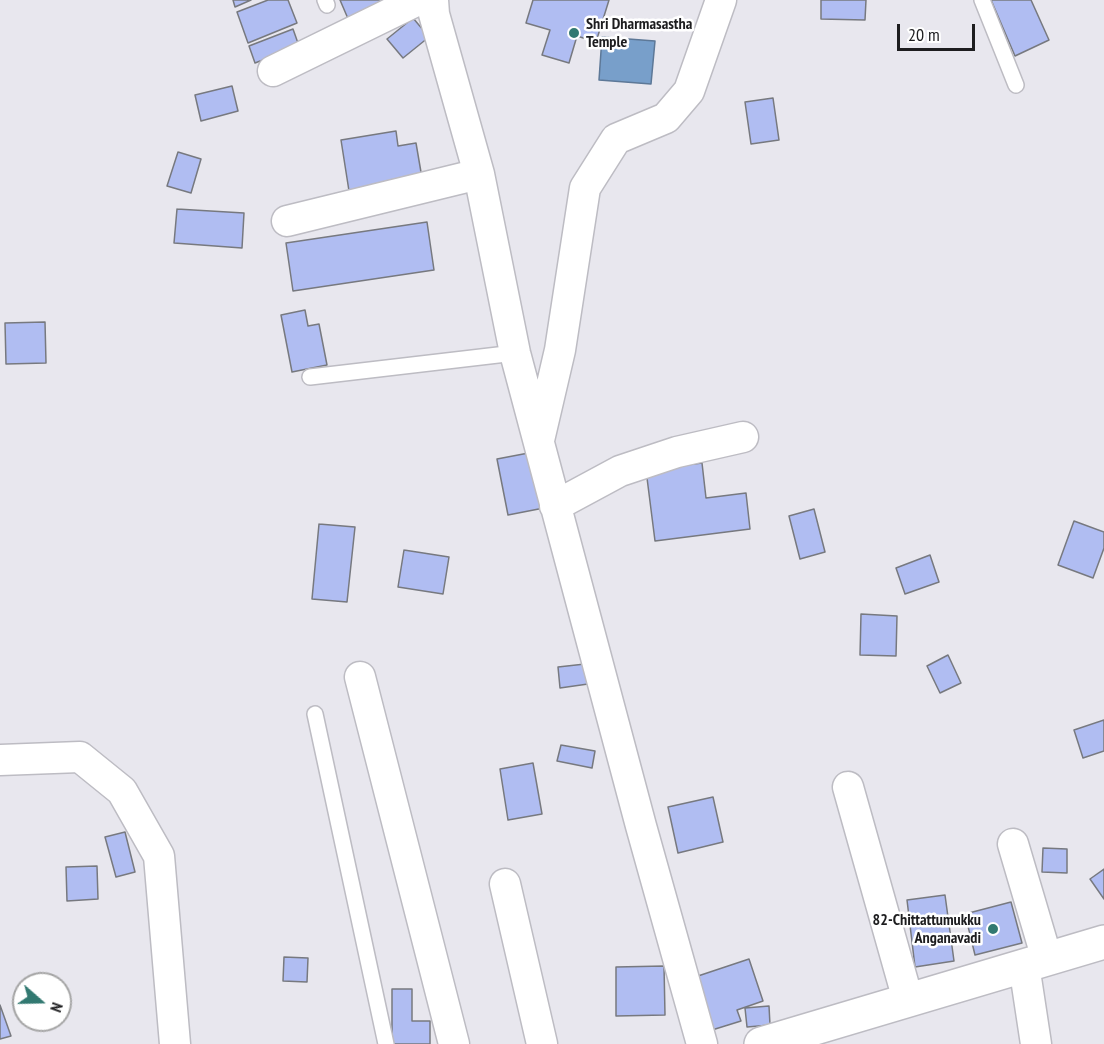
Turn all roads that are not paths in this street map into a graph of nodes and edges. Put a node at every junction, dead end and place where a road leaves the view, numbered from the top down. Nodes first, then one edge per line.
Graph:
1 (418, 0) edge
2 (433, 0) edge
3 (720, 0) edge
4 (982, 0) edge
5 (273, 71) dead end
6 (1016, 85) dead end
7 (480, 174) junction
8 (287, 221) dead end
9 (515, 354) junction
10 (310, 377) dead end
11 (743, 437) dead end
12 (538, 443) junction
13 (555, 506) junction
14 (360, 677) dead end
15 (315, 714) dead end
16 (0, 760) edge
17 (848, 787) dead end
18 (1013, 844) dead end
19 (505, 884) dead end
20 (1104, 942) edge
21 (1036, 962) junction
22 (908, 1000) junction
23 (175, 1044) edge
24 (386, 1044) edge
25 (454, 1044) edge
26 (542, 1044) edge
27 (702, 1044) edge
28 (760, 1044) edge
29 (1036, 1044) edge

1 - 5 street
2 - 7 street
3 - 12 street
4 - 6 lane
7 - 8 street
7 - 9 street
9 - 10 lane
9 - 12 street
11 - 13 street
12 - 13 street
13 - 27 street
14 - 25 street
15 - 24 lane
16 - 23 street
17 - 22 street
18 - 21 street
19 - 26 street
20 - 21 main road
21 - 22 main road
21 - 29 street
22 - 28 main road

